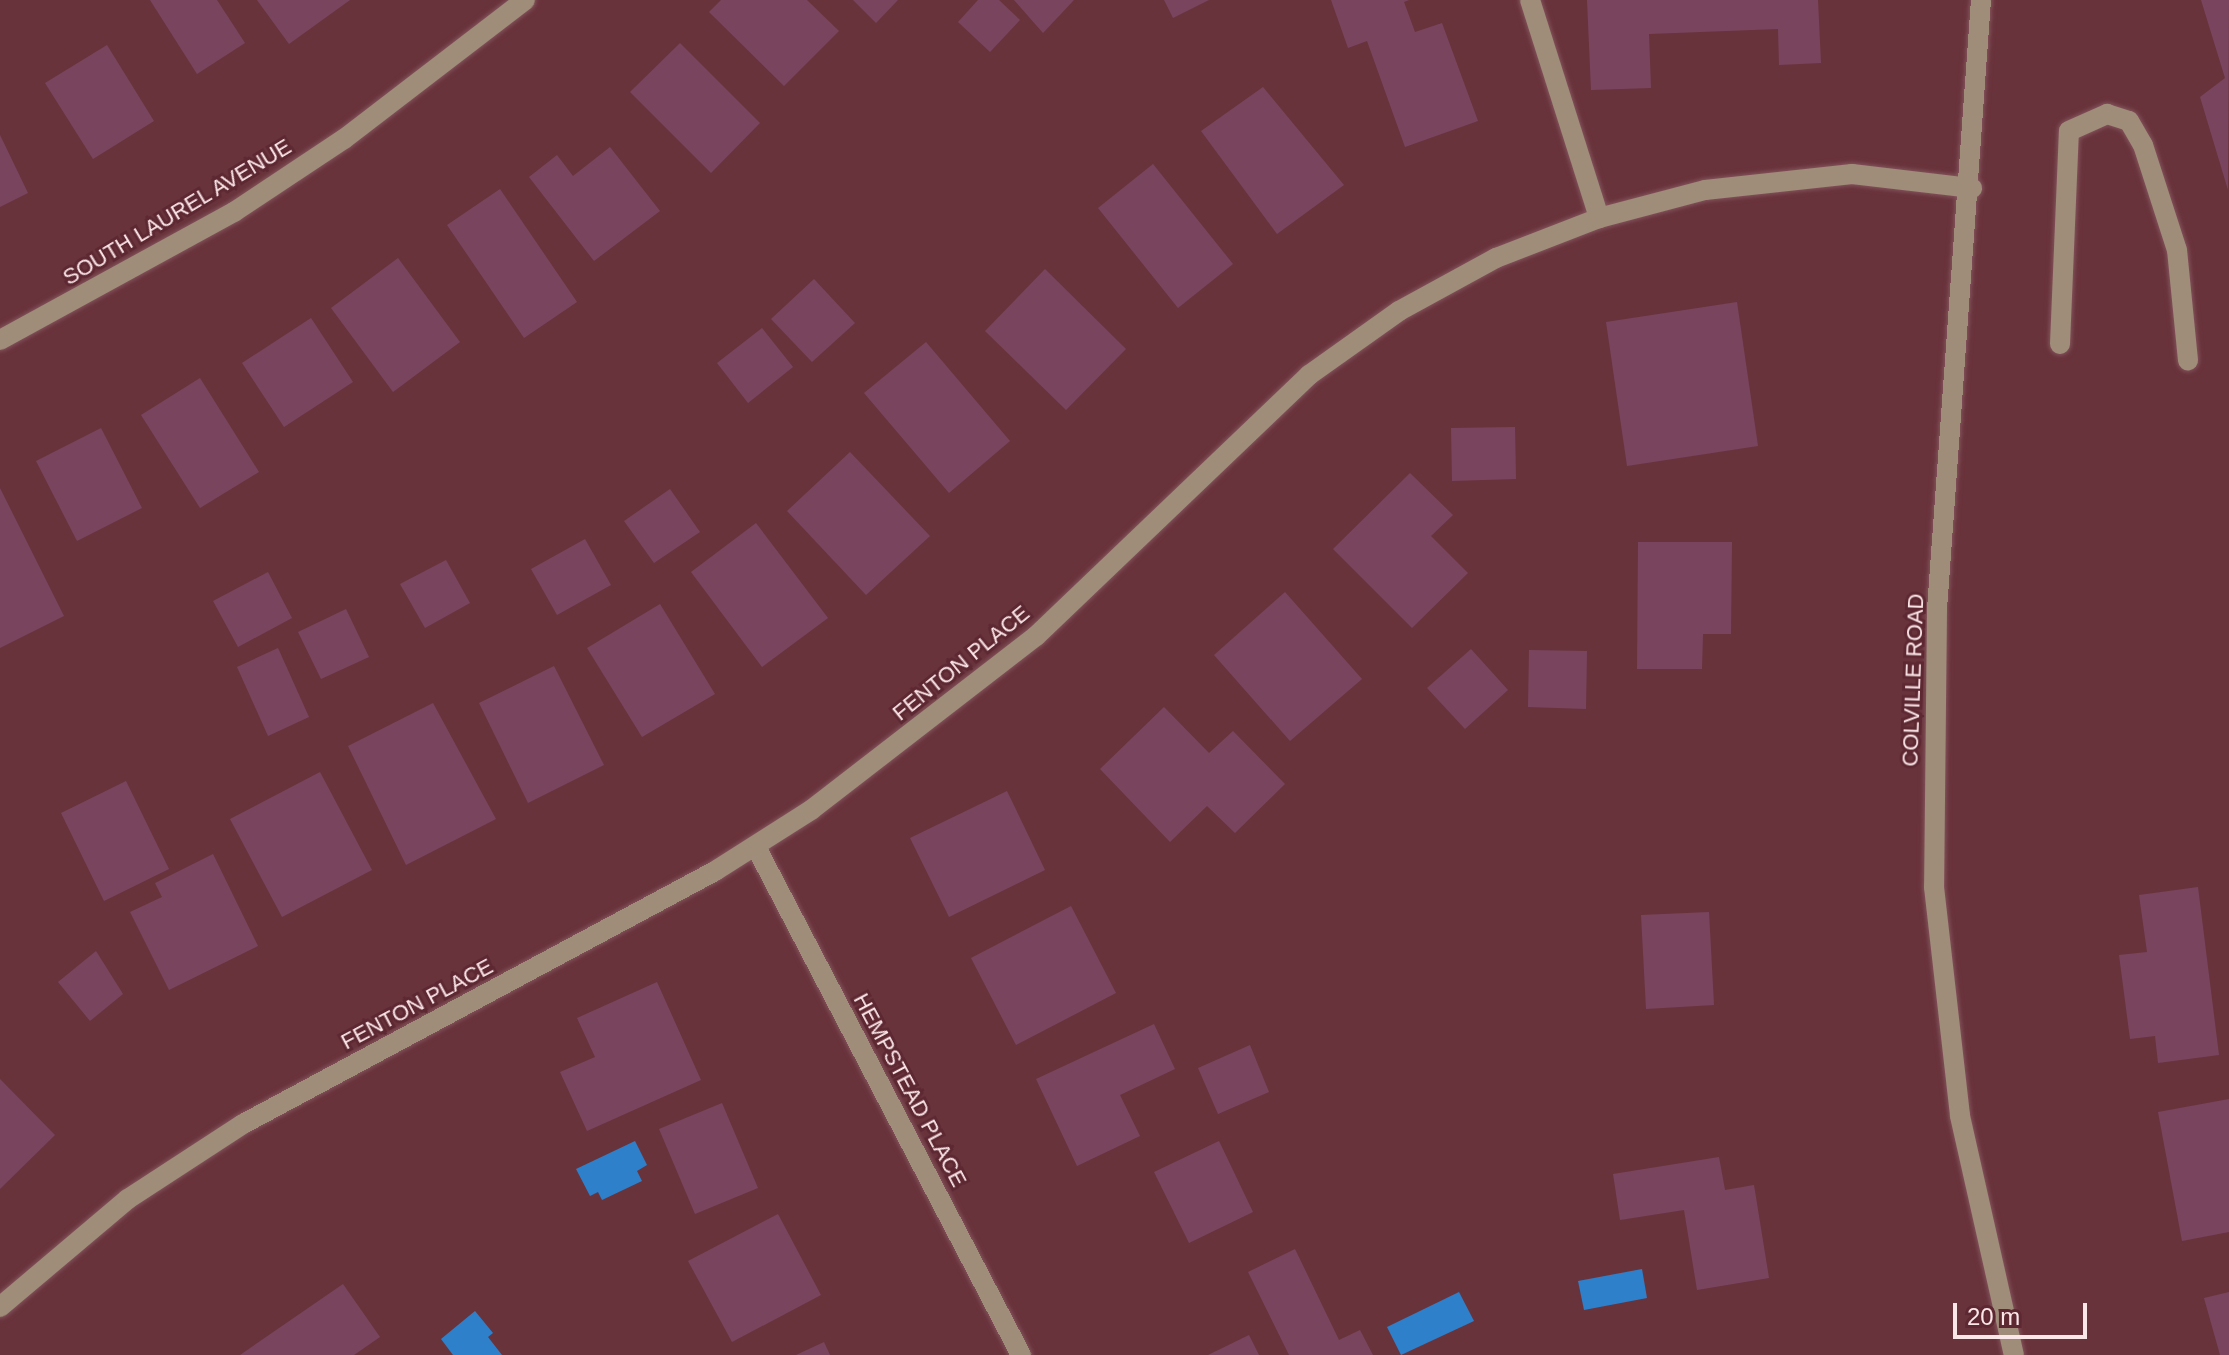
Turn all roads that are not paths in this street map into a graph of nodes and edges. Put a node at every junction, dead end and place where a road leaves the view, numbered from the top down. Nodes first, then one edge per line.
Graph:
1 (525, 0) edge
2 (1530, 0) edge
3 (1981, 0) edge
4 (1972, 188) junction
5 (1599, 218) junction
6 (0, 340) edge
7 (2060, 344) dead end
8 (2188, 360) dead end
9 (756, 847) junction
10 (0, 1307) edge
11 (1021, 1355) edge
12 (2014, 1355) edge

1 - 6 street, SOUTH LAUREL AVENUE
2 - 5 street
3 - 4 street, COLVILLE ROAD
4 - 5 street, FENTON PLACE
4 - 12 street, COLVILLE ROAD
5 - 9 street, FENTON PLACE
7 - 8 street
9 - 10 street, FENTON PLACE
9 - 11 street, HEMPSTEAD PLACE

